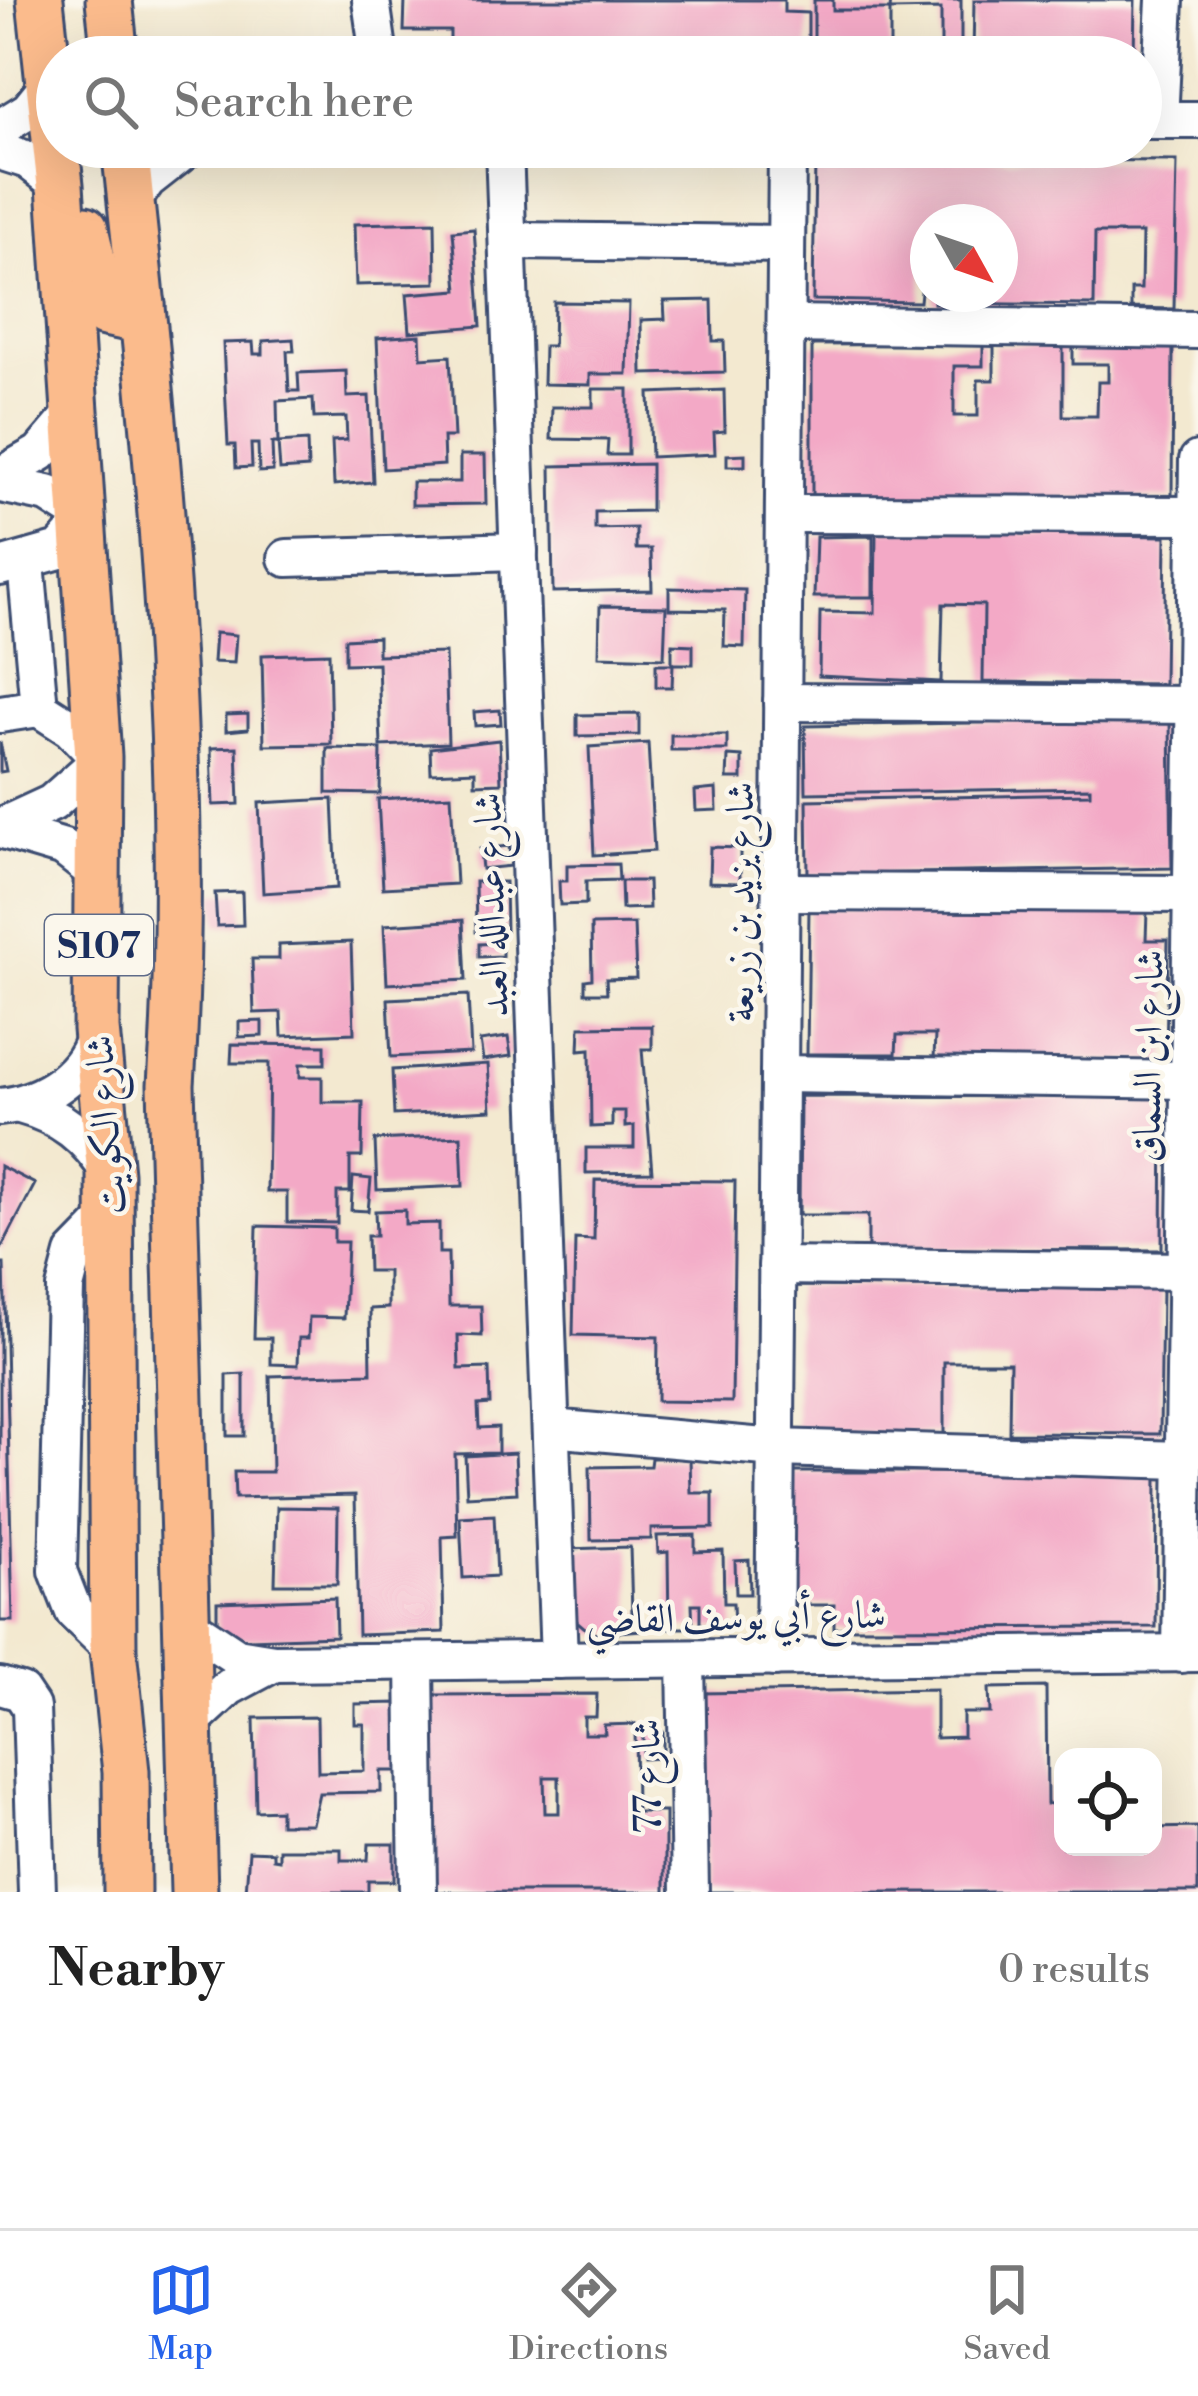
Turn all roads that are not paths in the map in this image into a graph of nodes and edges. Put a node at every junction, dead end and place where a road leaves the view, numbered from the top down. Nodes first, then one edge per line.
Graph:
1 (40, 0) edge
2 (109, 0) edge
3 (371, 0) edge
4 (1166, 0) edge
5 (44, 36) edge
6 (113, 36) edge
7 (376, 36) edge
8 (1161, 36) edge
9 (36, 100) edge
10 (1162, 120) edge
11 (1198, 120) edge
12 (0, 128) edge
13 (0, 152) edge
14 (36, 166) edge
15 (38, 168) edge
16 (58, 168) edge
17 (127, 168) edge
18 (162, 168) edge
19 (505, 168) edge
20 (787, 168) edge
21 (60, 185) junction
22 (131, 202) junction
23 (508, 241) junction
24 (786, 244) junction
25 (142, 304) junction
26 (786, 323) junction
27 (1198, 330) edge
28 (75, 412) junction
29 (1198, 460) edge
30 (0, 480) edge
31 (784, 514) junction
32 (1197, 515) edge
33 (82, 520) junction
34 (519, 551) junction
35 (287, 559) dead end
36 (13, 565) edge
37 (782, 702) junction
38 (1195, 705) junction
39 (39, 708) junction
40 (0, 714) edge
41 (98, 759) junction
42 (0, 828) edge
43 (101, 877) junction
44 (781, 892) junction
45 (1192, 894) junction
46 (96, 1029) junction
47 (779, 1074) junction
48 (1189, 1080) junction
49 (10, 1106) edge
50 (110, 1195) junction
51 (777, 1265) junction
52 (1186, 1271) junction
53 (551, 1427) junction
54 (776, 1448) junction
55 (1183, 1460) junction
56 (190, 1626) junction
57 (1189, 1653) edge
58 (774, 1658) junction
59 (686, 1659) junction
60 (559, 1660) junction
61 (415, 1662) junction
62 (274, 1663) junction
63 (0, 1686) edge
64 (191, 1722) junction
65 (37, 1892) edge
66 (128, 1892) edge
67 (194, 1892) edge
68 (418, 1892) edge
69 (690, 1892) edge

1 - 5 main road, شارع الكويت / S107
2 - 6 main road
3 - 7 street
4 - 8 street
9 - 12 street
10 - 11 street
13 - 14 street
15 - 21 street
16 - 21 main road, شارع الكويت / S107
17 - 22 main road, شارع الكويت / S107
18 - 22 street
19 - 23 street, شارع عبدالله العبد
20 - 24 street, شارع يزيد بن زريعة
21 - 25 main road
21 - 28 main road, شارع الكويت / S107
22 - 25 main road, شارع الكويت / S107
23 - 24 street
23 - 34 street, شارع عبدالله العبد
24 - 26 street, شارع يزيد بن زريعة
25 - 56 main road, شارع الكويت / S107
26 - 27 street
26 - 31 street, شارع يزيد بن زريعة
28 - 30 street
28 - 33 main road, شارع الكويت / S107
29 - 32 street, شارع ابن السماق
30 - 33 street
31 - 32 street
31 - 37 street, شارع يزيد بن زريعة
32 - 38 street, شارع ابن السماق
33 - 36 street
33 - 41 main road, شارع الكويت / S107
34 - 35 street
34 - 53 street, شارع عبدالله العبد
36 - 39 street
37 - 38 street
37 - 44 street, شارع يزيد بن زريعة
38 - 45 street, شارع ابن السماق
39 - 40 street
39 - 41 street
41 - 42 street
41 - 43 main road, شارع الكويت / S107
42 - 43 street
43 - 46 main road, شارع الكويت / S107
44 - 45 street
44 - 47 street, شارع يزيد بن زريعة
45 - 48 street, شارع ابن السماق
46 - 49 street
46 - 50 main road, شارع الكويت / S107
47 - 48 street
47 - 51 street, شارع يزيد بن زريعة
48 - 52 street, شارع ابن السماق
49 - 50 street
50 - 66 main road, شارع الكويت / S107
51 - 52 street
51 - 54 street, شارع يزيد بن زريعة
52 - 55 street, شارع ابن السماق
53 - 54 street
53 - 60 street, شارع عبدالله العبد
54 - 55 street
54 - 58 street, شارع يزيد بن زريعة
55 - 57 street, شارع ابن السماق
56 - 62 street, شارع أبي يوسف القاضي
56 - 64 main road, شارع الكويت / S107
57 - 58 street, شارع أبي يوسف القاضي
58 - 59 street, شارع أبي يوسف القاضي
59 - 60 street, شارع أبي يوسف القاضي
59 - 69 street, شارع 77
60 - 61 street, شارع أبي يوسف القاضي
61 - 62 street, شارع أبي يوسف القاضي
61 - 68 street
62 - 64 street
63 - 65 street
64 - 67 main road, شارع الكويت / S107

